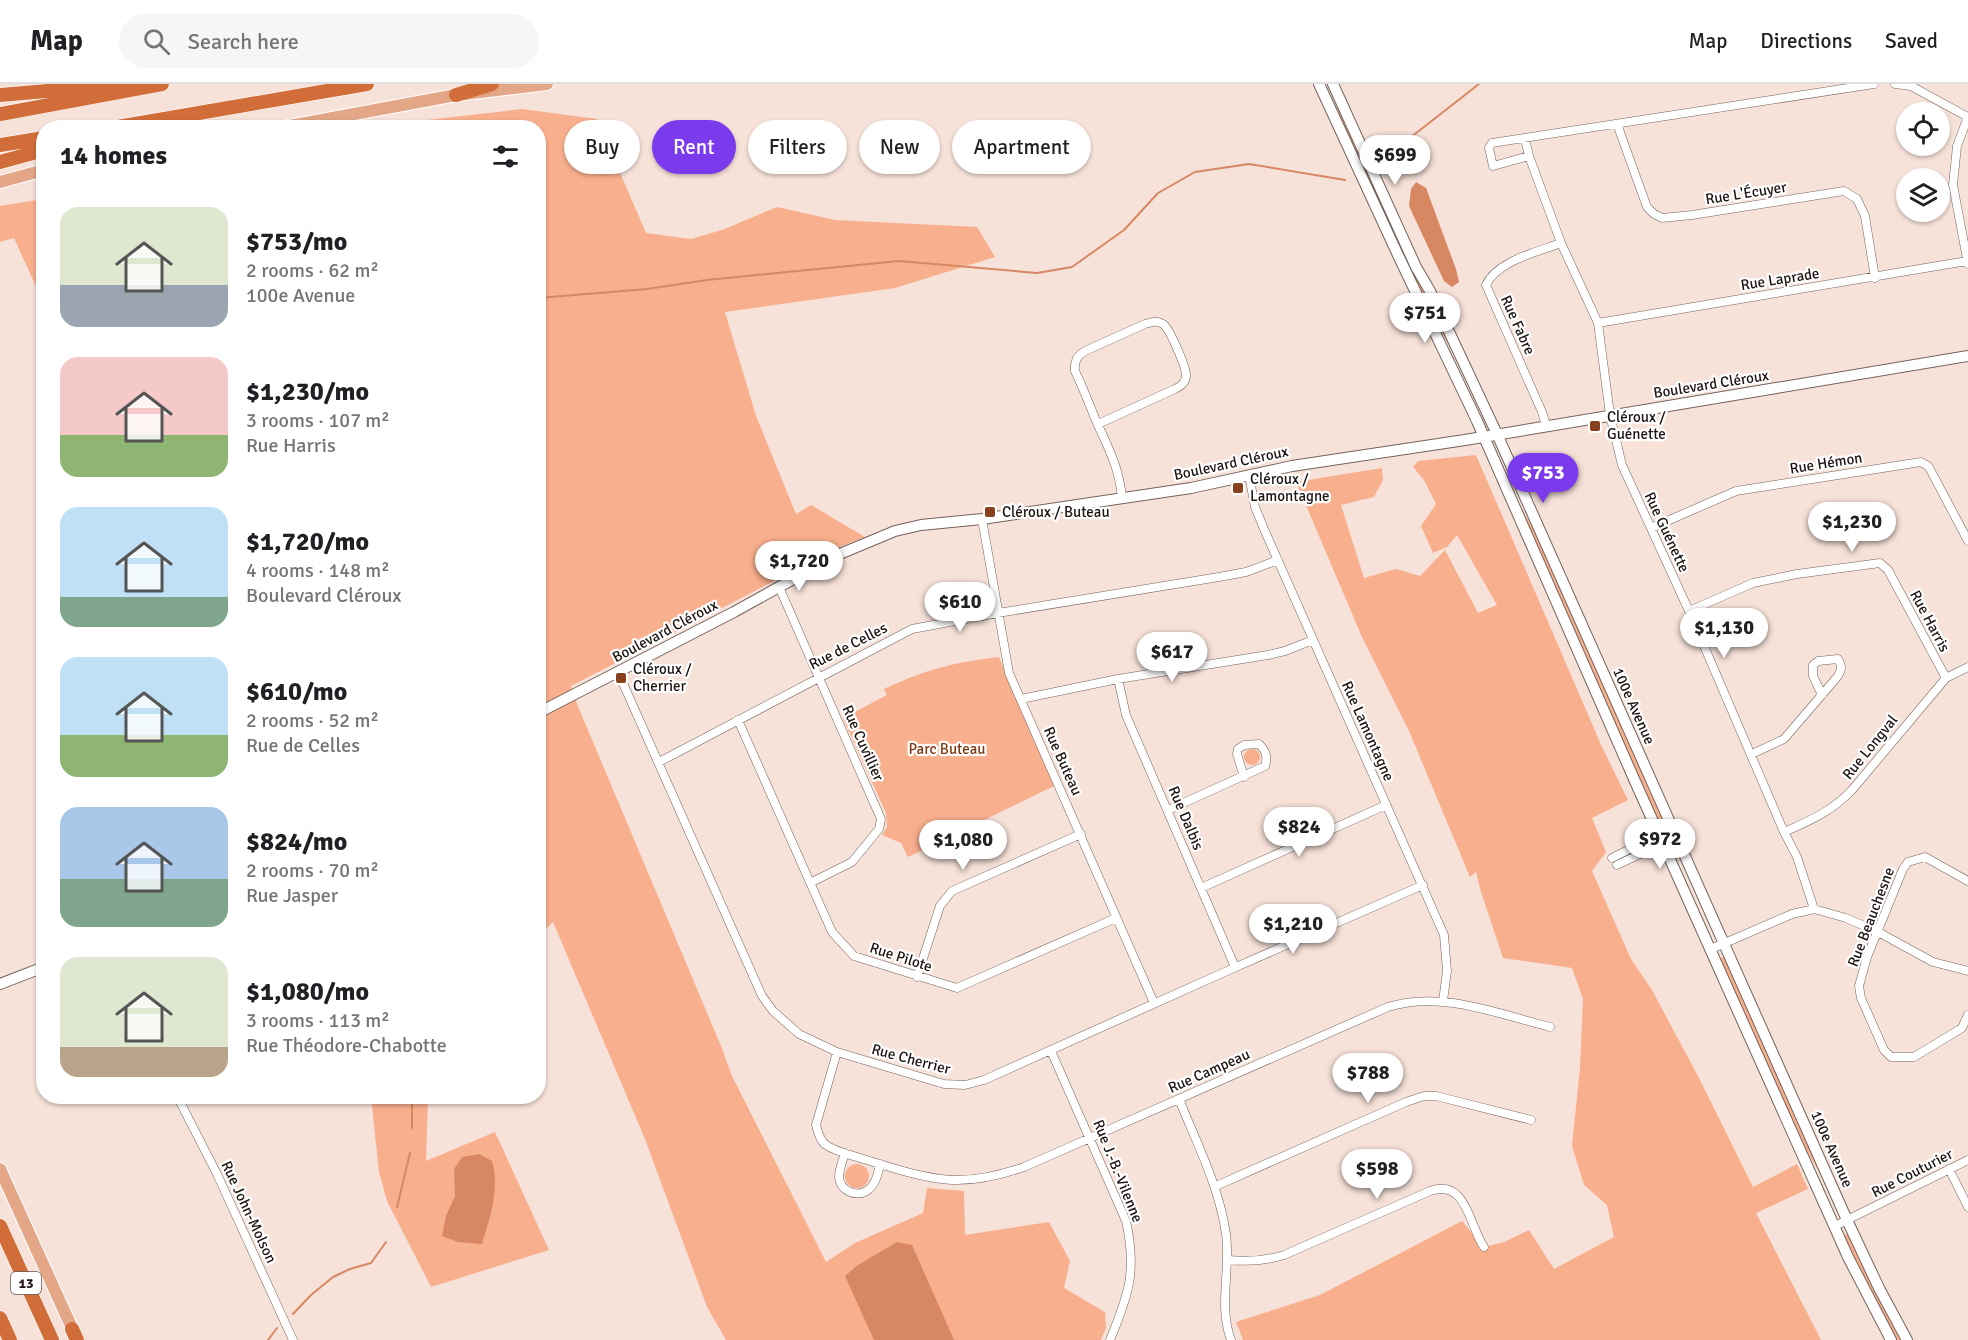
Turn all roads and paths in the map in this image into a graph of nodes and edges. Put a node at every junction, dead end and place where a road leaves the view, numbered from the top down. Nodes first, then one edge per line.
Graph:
1 (128, 84) edge
2 (162, 84) edge
3 (367, 84) edge
4 (492, 84) edge
5 (547, 84) edge
6 (1319, 84) edge
7 (1333, 84) edge
8 (1874, 84) edge
9 (1895, 84) edge
10 (0, 95) edge
11 (456, 95) junction
12 (0, 114) edge
13 (1968, 117) edge
14 (160, 120) edge
15 (322, 120) edge
16 (1617, 124) junction
17 (36, 139) edge
18 (1525, 139) junction
19 (0, 145) edge
20 (36, 152) edge
21 (1529, 156) junction
22 (0, 162) edge
23 (36, 170) edge
24 (36, 171) edge
25 (0, 172) edge
26 (0, 182) edge
27 (1561, 243) junction
28 (1968, 263) edge
29 (1875, 278) junction
30 (1598, 323) junction
31 (1968, 356) edge
32 (1610, 415) junction
33 (1098, 424) junction
34 (1546, 426) junction
35 (1497, 434) junction
36 (1483, 437) junction
37 (1249, 475) junction
38 (1122, 499) junction
39 (982, 519) junction
40 (1651, 528) junction
41 (1968, 541) edge
42 (1278, 560) junction
43 (779, 587) junction
44 (1689, 611) junction
45 (998, 613) junction
46 (1313, 640) junction
47 (1968, 667) edge
48 (618, 672) junction
49 (818, 677) junction
50 (1947, 678) junction
51 (1118, 679) junction
52 (1822, 695) junction
53 (1021, 699) junction
54 (546, 709) edge
55 (738, 720) junction
56 (1752, 754) junction
57 (659, 762) junction
58 (1244, 777) junction
59 (1386, 805) junction
60 (1168, 810) junction
61 (1784, 832) junction
62 (1674, 833) junction
63 (1081, 834) junction
64 (1661, 839) junction
65 (1612, 858) dead end
66 (1617, 865) dead end
67 (1968, 881) edge
68 (810, 883) junction
69 (1422, 885) junction
70 (1201, 888) junction
71 (1814, 909) junction
72 (1116, 918) junction
73 (1878, 932) junction
74 (1723, 943) junction
75 (1711, 949) junction
76 (1235, 967) junction
77 (36, 970) edge
78 (1968, 971) edge
79 (917, 976) junction
80 (0, 984) edge
81 (1443, 1001) junction
82 (1154, 1003) junction
83 (1968, 1015) edge
84 (1550, 1027) dead end
85 (1051, 1051) junction
86 (837, 1052) junction
87 (1179, 1099) junction
88 (181, 1104) edge
89 (1531, 1120) dead end
90 (1090, 1137) junction
91 (845, 1153) junction
92 (1968, 1160) edge
93 (880, 1164) junction
94 (0, 1169) edge
95 (1949, 1169) junction
96 (1216, 1186) junction
97 (1968, 1207) edge
98 (1847, 1220) junction
99 (0, 1226) edge
100 (1835, 1226) junction
101 (1484, 1247) dead end
102 (1228, 1260) junction
103 (0, 1318) edge
104 (76, 1336) edge
105 (10, 1340) edge
106 (52, 1340) edge
107 (293, 1340) edge
108 (1110, 1340) edge
109 (1231, 1340) edge
110 (1891, 1340) edge
111 (1907, 1340) edge

1 - 10 highway
2 - 12 highway
3 - 14 highway
4 - 11 highway
5 - 11 main road
6 - 36 street, 100e Avenue
7 - 35 street, 100e Avenue
8 - 16 street
9 - 13 street
11 - 15 main road
13 - 28 street
16 - 18 street
16 - 29 street, Rue L'Écuyer
17 - 19 highway
18 - 21 street, Rue Guénette
18 - 21 street
20 - 22 highway
21 - 27 street, Rue Guénette
23 - 25 main road
24 - 26 main road
27 - 30 street, Rue Guénette
27 - 34 street, Rue Fabre
28 - 29 street, Rue Laprade
29 - 30 street, Rue Laprade
30 - 32 street, Rue Guénette
31 - 32 street, Boulevard Cléroux
32 - 34 street, Boulevard Cléroux
32 - 40 street, Rue Guénette
33 - 33 street
33 - 38 street
34 - 35 street, Boulevard Cléroux
35 - 36 street, Boulevard Cléroux
35 - 62 street, 100e Avenue
36 - 37 street, Boulevard Cléroux
36 - 64 street, 100e Avenue
37 - 38 street, Boulevard Cléroux
37 - 42 street, Rue Lamontagne
38 - 39 street, Boulevard Cléroux
39 - 43 street, Boulevard Cléroux
39 - 45 street, Rue Buteau
40 - 41 street, Rue Hémon
40 - 44 street, Rue Guénette
42 - 45 street, Rue de Celles
42 - 46 street, Rue Lamontagne
43 - 48 street, Boulevard Cléroux
43 - 49 street, Rue Cuvillier
44 - 50 street, Rue Harris
44 - 56 street, Rue Guénette
45 - 49 street, Rue de Celles
45 - 53 street, Rue Buteau
46 - 51 street
46 - 59 street, Rue Lamontagne
47 - 50 street, Rue Longval
48 - 54 street, Boulevard Cléroux
48 - 57 street, Rue Cherrier
49 - 55 street, Rue de Celles
49 - 68 street, Rue Cuvillier
50 - 61 street, Rue Longval
51 - 53 street
51 - 60 street, Rue Dalbis
52 - 52 street
52 - 56 street
53 - 63 street, Rue Buteau
55 - 57 street, Rue de Celles
55 - 68 street, Rue Pilote
56 - 61 street, Rue Guénette
57 - 86 street, Rue Cherrier
58 - 58 street
58 - 60 street
59 - 69 street, Rue Lamontagne
59 - 70 street
60 - 70 street, Rue Dalbis
61 - 71 street, Rue Guénette
62 - 64 street
62 - 74 street, 100e Avenue
63 - 72 street, Rue Buteau
63 - 79 street
64 - 65 street
64 - 66 street
64 - 75 street, 100e Avenue
67 - 73 street, Rue Beauchesne
68 - 79 street, Rue Pilote
69 - 76 street, Rue Cherrier
69 - 81 street, Rue Lamontagne
70 - 76 street, Rue Dalbis
71 - 73 street
71 - 74 street
72 - 79 street, Rue Pilote
72 - 82 street, Rue Buteau
73 - 78 street
73 - 83 street, Rue Beauchesne
74 - 75 street
74 - 98 street, 100e Avenue
75 - 100 street, 100e Avenue
76 - 82 street, Rue Cherrier
77 - 80 street
81 - 84 street, Rue Campeau
81 - 87 street, Rue Campeau
82 - 85 street, Rue Cherrier
85 - 86 street, Rue Cherrier
85 - 90 street, Rue J.-B.-Vilenne
86 - 91 street, Rue Campeau
87 - 90 street, Rue Campeau
87 - 96 street
88 - 107 street, Rue John-Molson
89 - 96 street
90 - 93 street, Rue Campeau
90 - 108 street, Rue J.-B.-Vilenne
91 - 93 street, Rue Campeau
91 - 93 street
92 - 95 street, Rue Couturier
94 - 104 main road
95 - 97 street
95 - 98 street, Rue Couturier
96 - 102 street
98 - 100 street, Rue Couturier
98 - 111 street, 100e Avenue
99 - 106 highway, 13
100 - 110 street, 100e Avenue
101 - 102 street
102 - 109 street
103 - 105 highway

